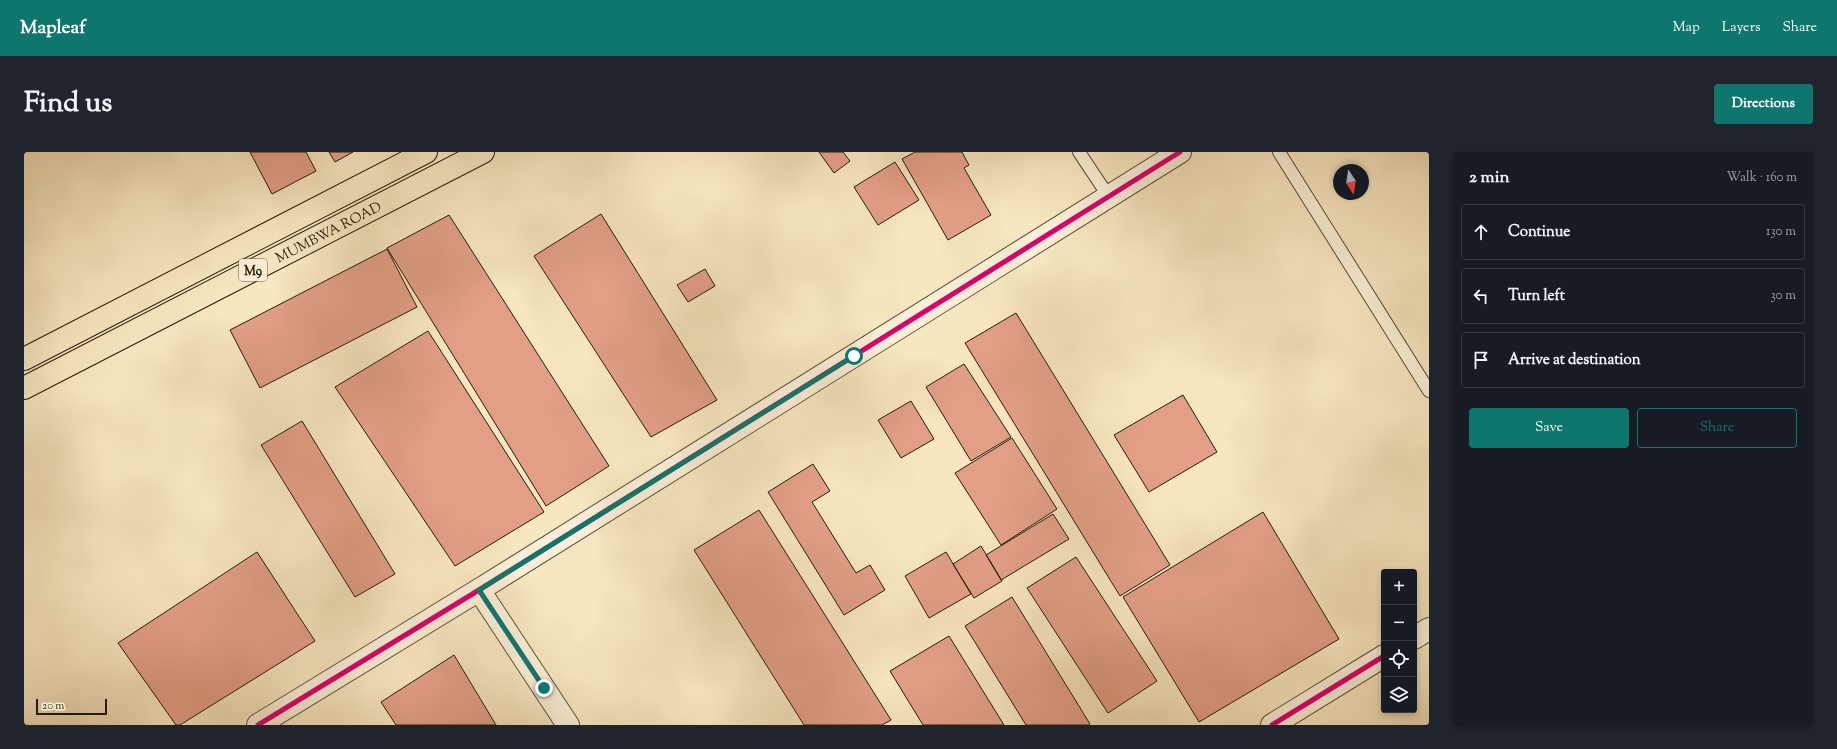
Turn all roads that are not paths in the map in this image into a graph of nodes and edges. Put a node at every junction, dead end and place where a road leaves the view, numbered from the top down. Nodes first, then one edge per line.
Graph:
1 (426, 152) edge
2 (483, 152) edge
3 (1079, 152) edge
4 (1180, 152) edge
5 (1279, 152) edge
6 (1109, 197) junction
7 (24, 358) edge
8 (24, 388) edge
9 (1429, 391) edge
10 (479, 590) junction
11 (1429, 629) edge
12 (1417, 636) edge
13 (1381, 658) edge
14 (258, 725) edge
15 (568, 725) edge
16 (1272, 725) edge

1 - 7 main road, MUMBWA ROAD / M9
2 - 8 main road, MUMBWA ROAD / M9
3 - 6 lane
4 - 6 street
5 - 9 lane
6 - 10 street
10 - 14 street
10 - 15 street
11 - 12 street
13 - 16 street

